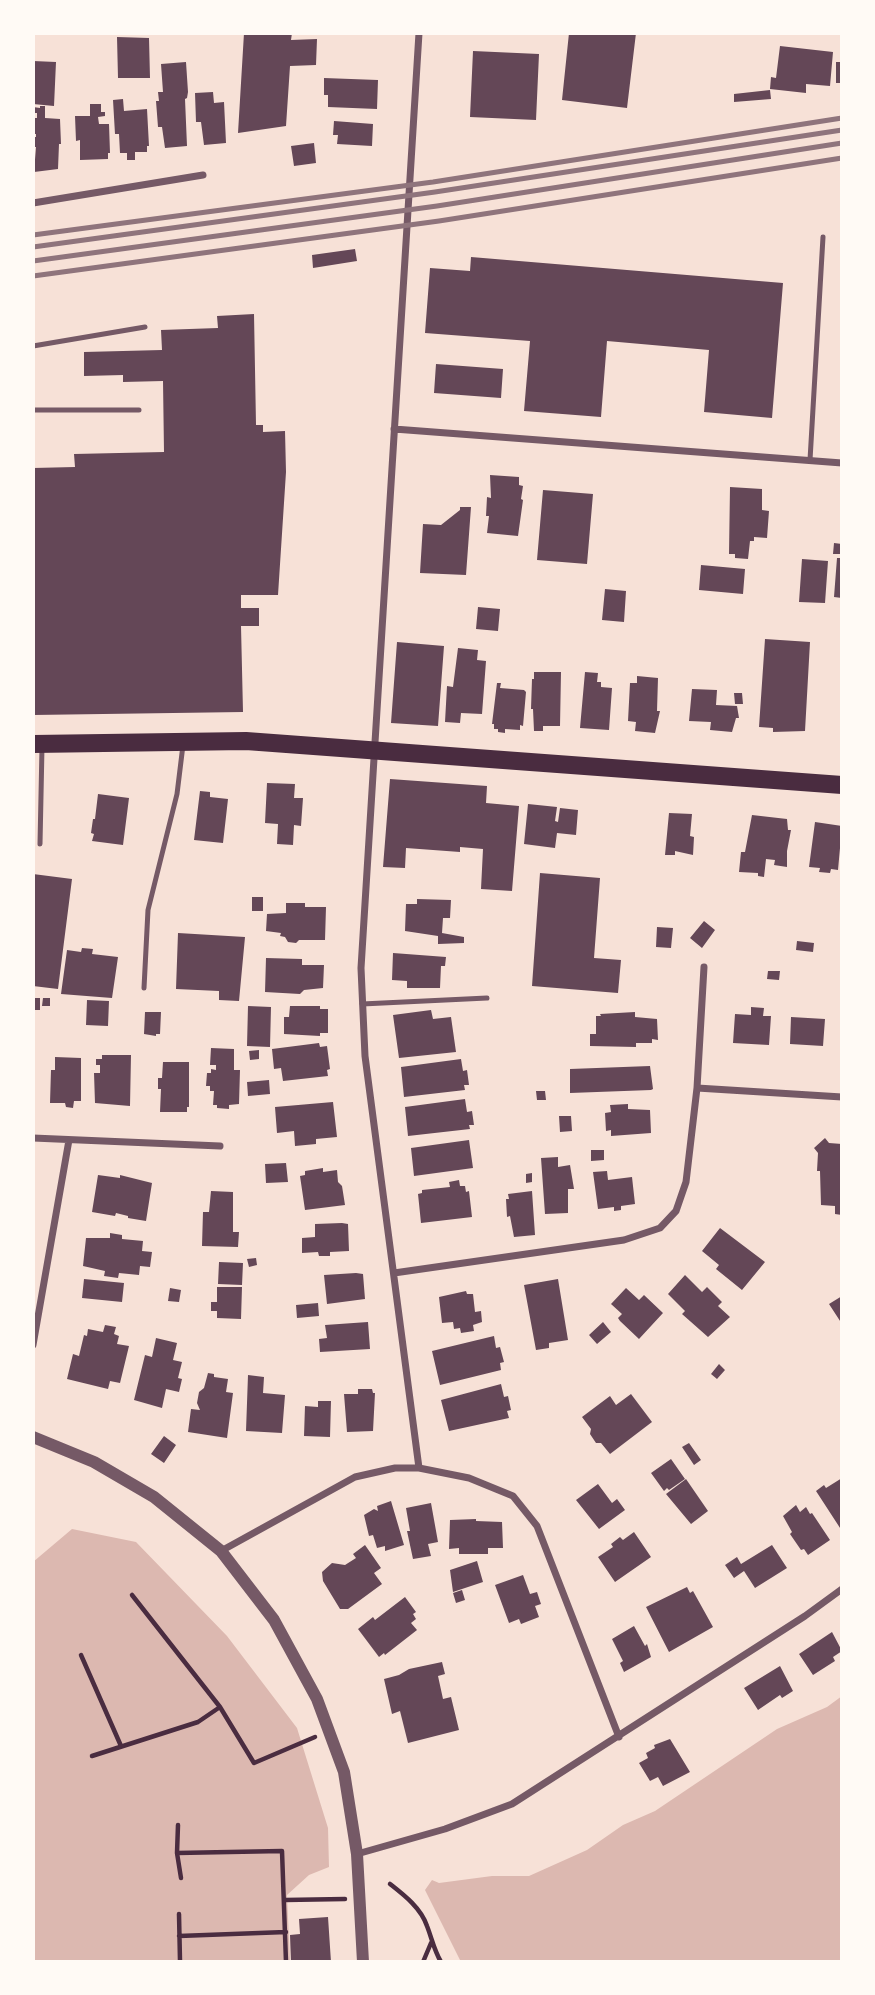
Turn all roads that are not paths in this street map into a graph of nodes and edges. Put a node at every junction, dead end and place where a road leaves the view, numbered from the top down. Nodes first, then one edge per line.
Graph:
1 (419, 33) edge
2 (203, 175) dead end
3 (33, 203) edge
4 (823, 237) dead end
5 (145, 327) dead end
6 (33, 346) edge
7 (33, 410) edge
8 (139, 410) dead end
9 (394, 429) junction
10 (810, 460) junction
11 (842, 463) edge
12 (184, 742) junction
13 (37, 743) edge
14 (375, 750) junction
15 (842, 785) edge
16 (40, 844) dead end
17 (704, 967) dead end
18 (144, 988) dead end
19 (487, 998) dead end
20 (362, 1004) junction
21 (697, 1088) junction
22 (842, 1097) edge
23 (33, 1138) edge
24 (69, 1140) junction
25 (220, 1146) dead end
26 (394, 1273) junction
27 (33, 1345) edge
28 (33, 1437) edge
29 (419, 1468) junction
30 (221, 1551) junction
31 (842, 1589) edge
32 (618, 1737) junction
33 (357, 1854) junction
34 (363, 1962) edge

1 - 9 street
2 - 3 street
4 - 10 lane
5 - 6 lane
7 - 8 lane
9 - 10 street
9 - 14 street
10 - 11 street
12 - 13 main road
12 - 14 main road
12 - 18 lane
13 - 16 lane
14 - 15 main road
14 - 20 street
17 - 21 street
19 - 20 lane
20 - 26 street
21 - 22 street
21 - 26 street
23 - 24 street
24 - 25 street
24 - 27 street
26 - 29 street
28 - 30 street
29 - 30 street
29 - 32 street
30 - 33 street
31 - 32 street
32 - 33 street
33 - 34 street

